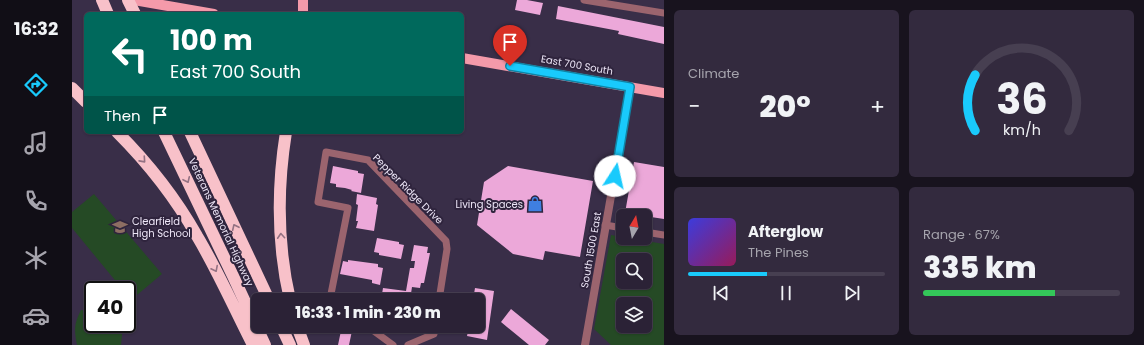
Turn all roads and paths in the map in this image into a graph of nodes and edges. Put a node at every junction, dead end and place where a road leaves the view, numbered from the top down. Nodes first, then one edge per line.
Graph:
1 (102, 0) edge
2 (128, 0) edge
3 (134, 0) edge
4 (303, 0) edge
5 (584, 0) edge
6 (107, 12) edge
7 (134, 12) edge
8 (203, 12) edge
9 (303, 12) edge
10 (664, 14) edge
11 (464, 58) edge
12 (630, 87) junction
13 (72, 88) edge
14 (664, 93) edge
15 (84, 100) edge
16 (119, 134) edge
17 (165, 134) edge
18 (191, 134) edge
19 (286, 134) edge
20 (605, 226) junction
21 (616, 227) edge
22 (652, 233) edge
23 (664, 236) edge
24 (266, 293) edge
25 (289, 293) edge
26 (331, 293) edge
27 (440, 293) edge
28 (284, 333) edge
29 (300, 333) edge
30 (377, 333) edge
31 (434, 333) edge
32 (253, 345) edge
33 (264, 345) edge
34 (290, 345) edge
35 (304, 345) edge
36 (393, 345) edge
37 (408, 345) edge
38 (585, 345) edge

1 - 6 highway
2 - 7 highway
3 - 8 main road
4 - 9 main road
5 - 10 street
11 - 12 main road, East 700 South
12 - 14 main road, East 700 South
12 - 20 street, South 1500 East
13 - 15 highway
16 -> 32 highway
17 -> 33 highway, Veterans Memorial Highway
24 -> 18 highway, Veterans Memorial Highway
25 -> 19 highway
20 - 21 street
20 - 38 street, South 1500 East
22 - 23 street
26 - 27 street, Pepper Ridge Drive
28 - 34 highway
29 - 35 highway
30 - 36 street
31 - 37 street

